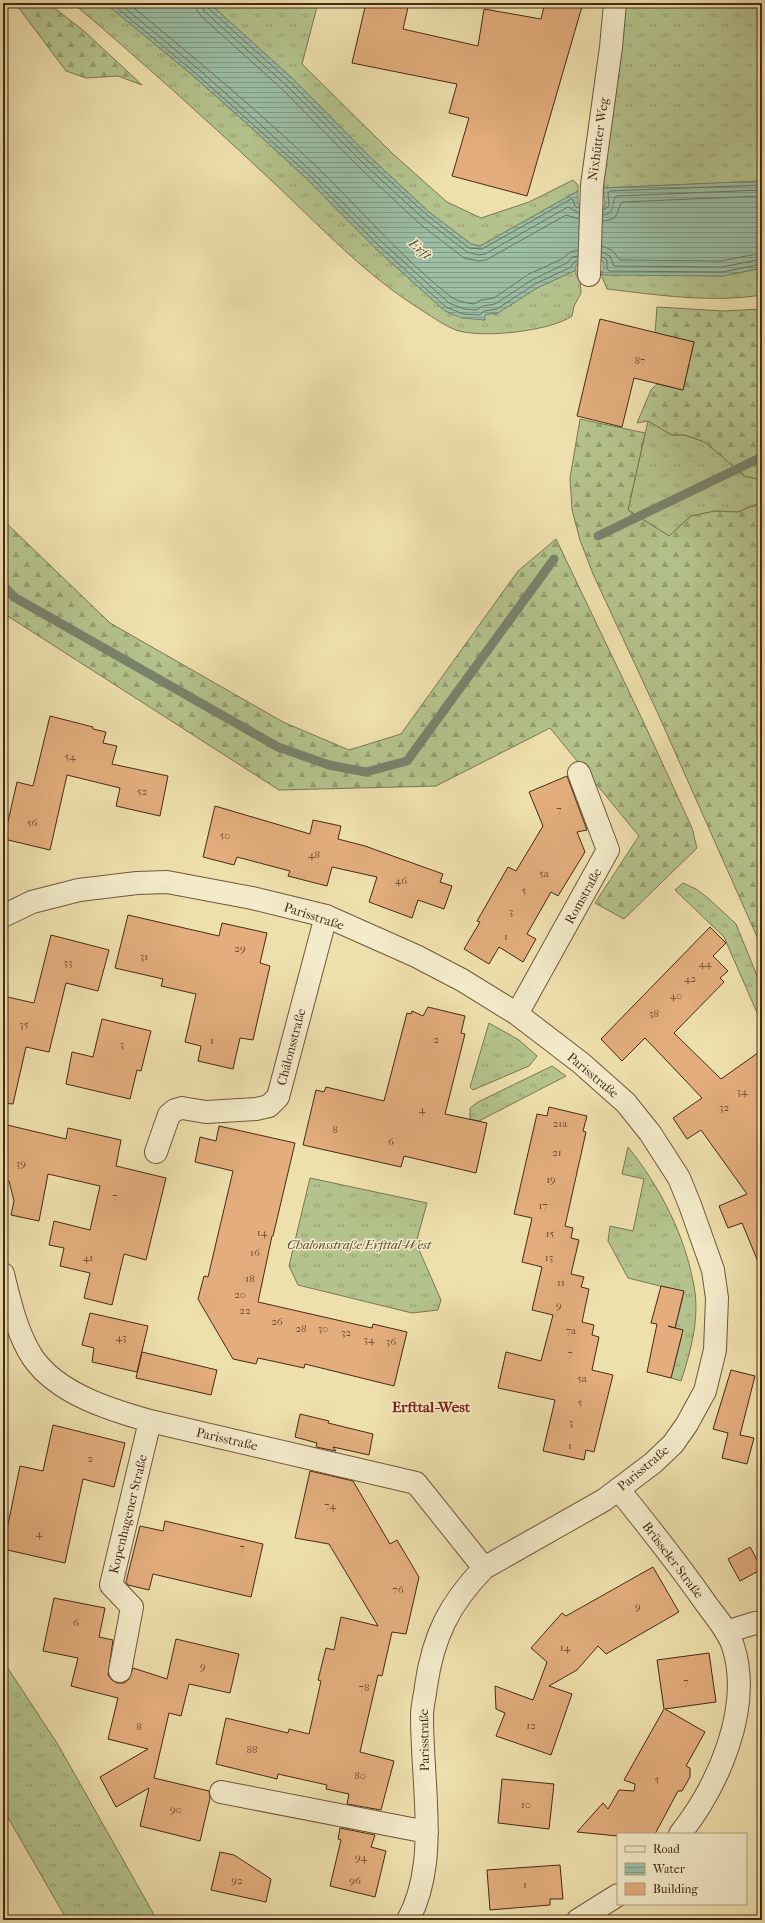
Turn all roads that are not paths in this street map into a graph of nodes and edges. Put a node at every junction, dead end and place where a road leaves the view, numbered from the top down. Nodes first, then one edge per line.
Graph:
1 (615, 3) edge
2 (589, 275) dead end
3 (579, 773) dead end
4 (5, 910) edge
5 (326, 916) junction
6 (517, 1014) junction
7 (156, 1152) dead end
8 (3, 1274) edge
9 (150, 1421) junction
10 (619, 1490) junction
11 (484, 1568) junction
12 (762, 1624) edge
13 (726, 1632) junction
14 (120, 1671) dead end
15 (221, 1792) dead end
16 (427, 1832) junction
17 (681, 1833) edge
18 (617, 1896) edge
19 (416, 1917) edge
20 (578, 1920) edge

1 - 2 street, Nixhütter Weg
3 - 6 street, Romstraße
4 - 5 street, Parisstraße
5 - 6 street, Parisstraße
5 - 7 street, Châlonsstraße
6 - 10 street, Parisstraße
8 - 9 street, Parisstraße
9 - 11 street, Parisstraße
9 - 14 street, Kopenhagener Straße
10 - 11 street, Parisstraße
10 - 13 street, Brüsseler Straße
11 - 16 street, Parisstraße
12 - 13 street
13 - 17 street, Brüsseler Straße
15 - 16 street
16 - 19 street, Parisstraße
18 - 20 street

